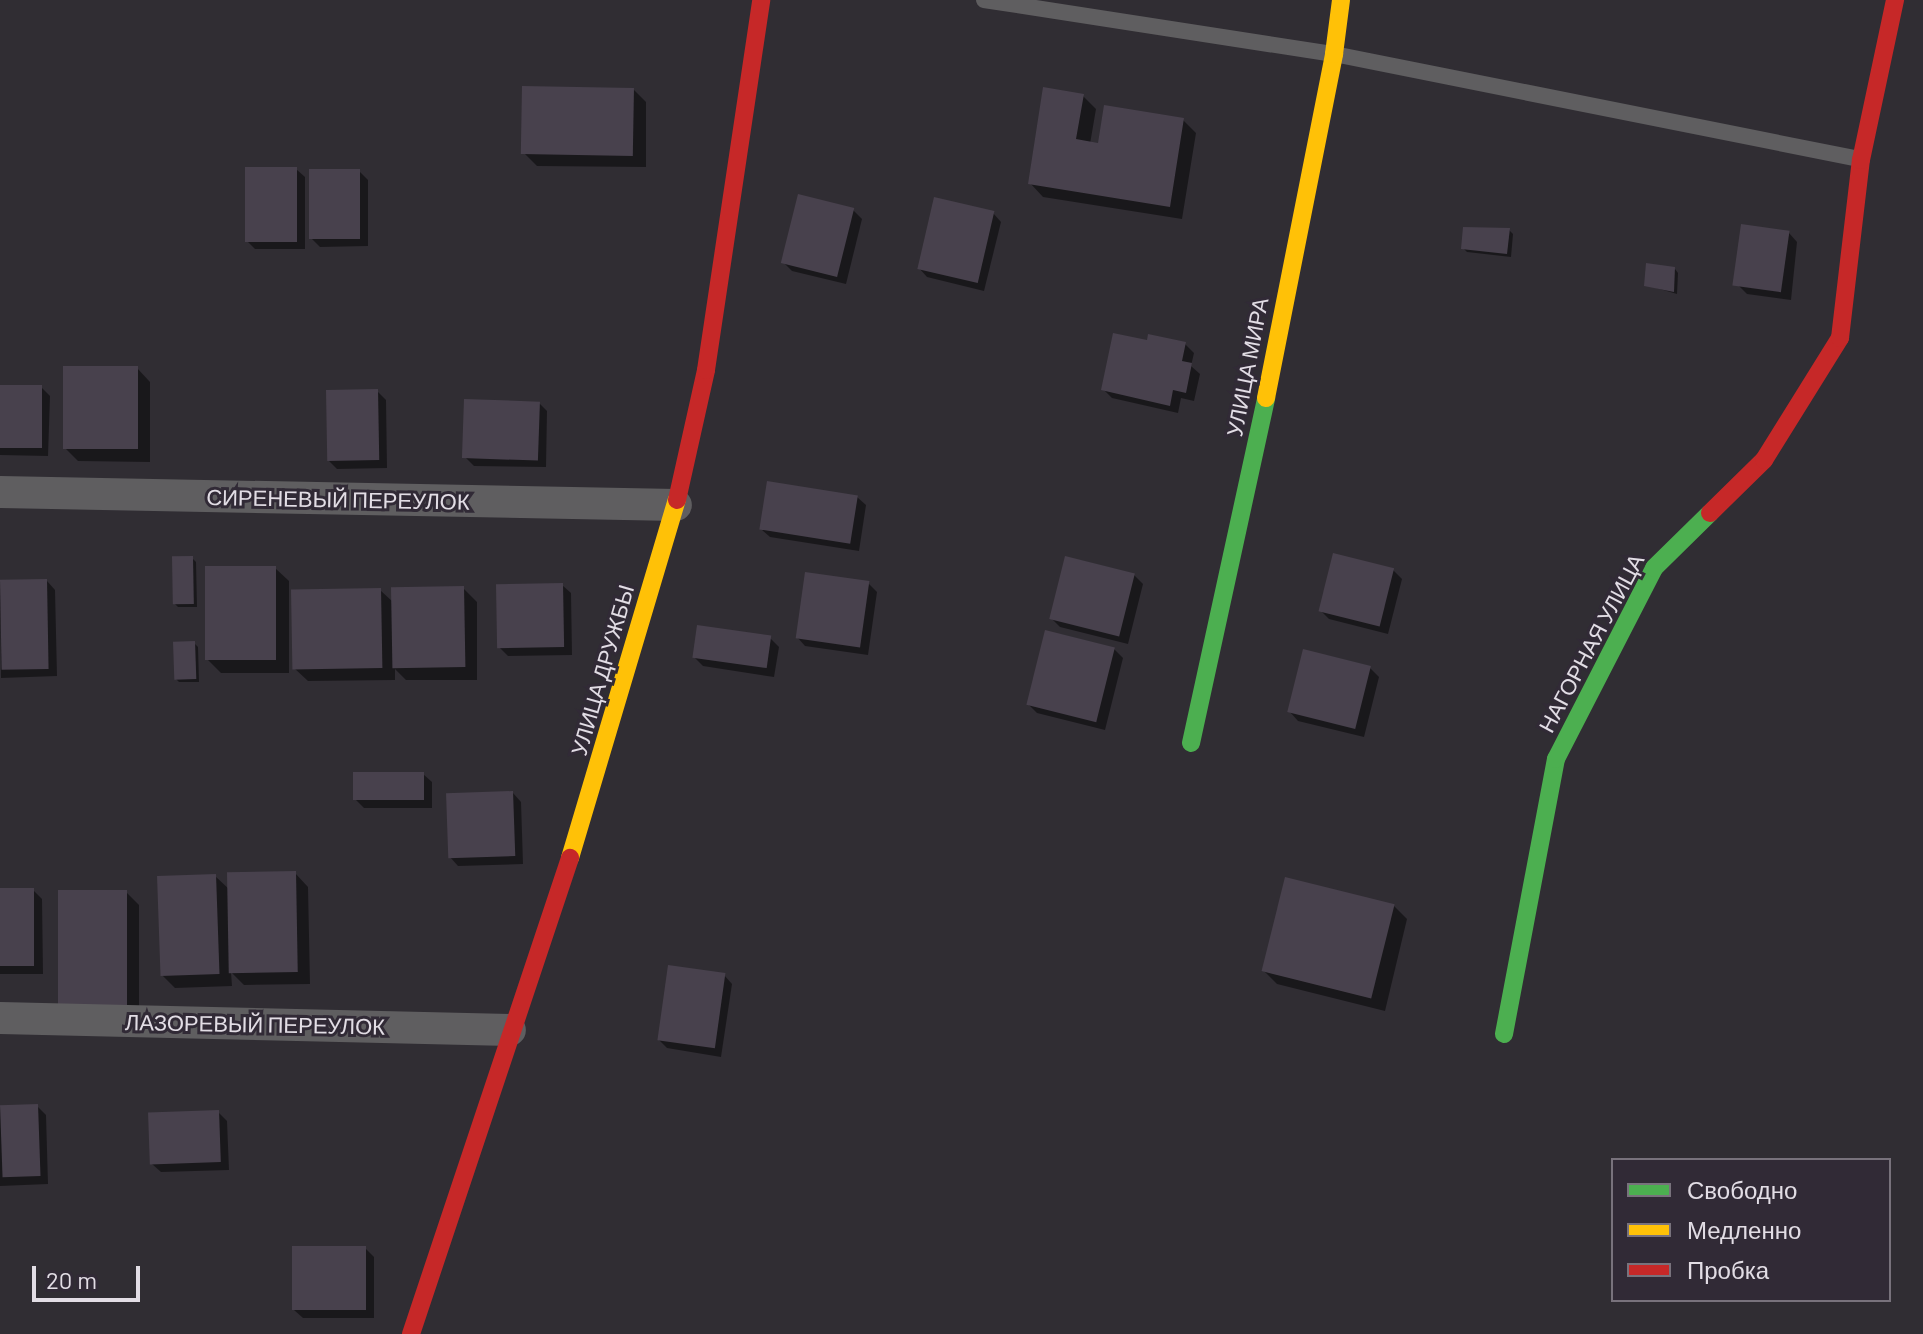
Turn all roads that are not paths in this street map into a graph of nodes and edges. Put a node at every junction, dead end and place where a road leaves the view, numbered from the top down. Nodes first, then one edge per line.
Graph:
1 (761, 0) edge
2 (984, 0) edge
3 (1341, 0) edge
4 (1895, 0) edge
5 (1334, 54) junction
6 (1861, 160) junction
7 (0, 492) edge
8 (676, 505) junction
9 (1191, 743) dead end
10 (0, 1018) edge
11 (510, 1030) junction
12 (1504, 1034) dead end
13 (411, 1334) edge

1 - 8 street, УЛИЦА ДРУЖБЫ
2 - 5 lane
3 - 5 street, УЛИЦА МИРА
4 - 6 street, НАГОРНАЯ УЛИЦА
5 - 6 lane
5 - 9 street, УЛИЦА МИРА
6 - 12 street, НАГОРНАЯ УЛИЦА
7 - 8 street, СИРЕНЕВЫЙ ПЕРЕУЛОК
8 - 11 street, УЛИЦА ДРУЖБЫ
10 - 11 street, ЛАЗОРЕВЫЙ ПЕРЕУЛОК
11 - 13 street, УЛИЦА ДРУЖБЫ

